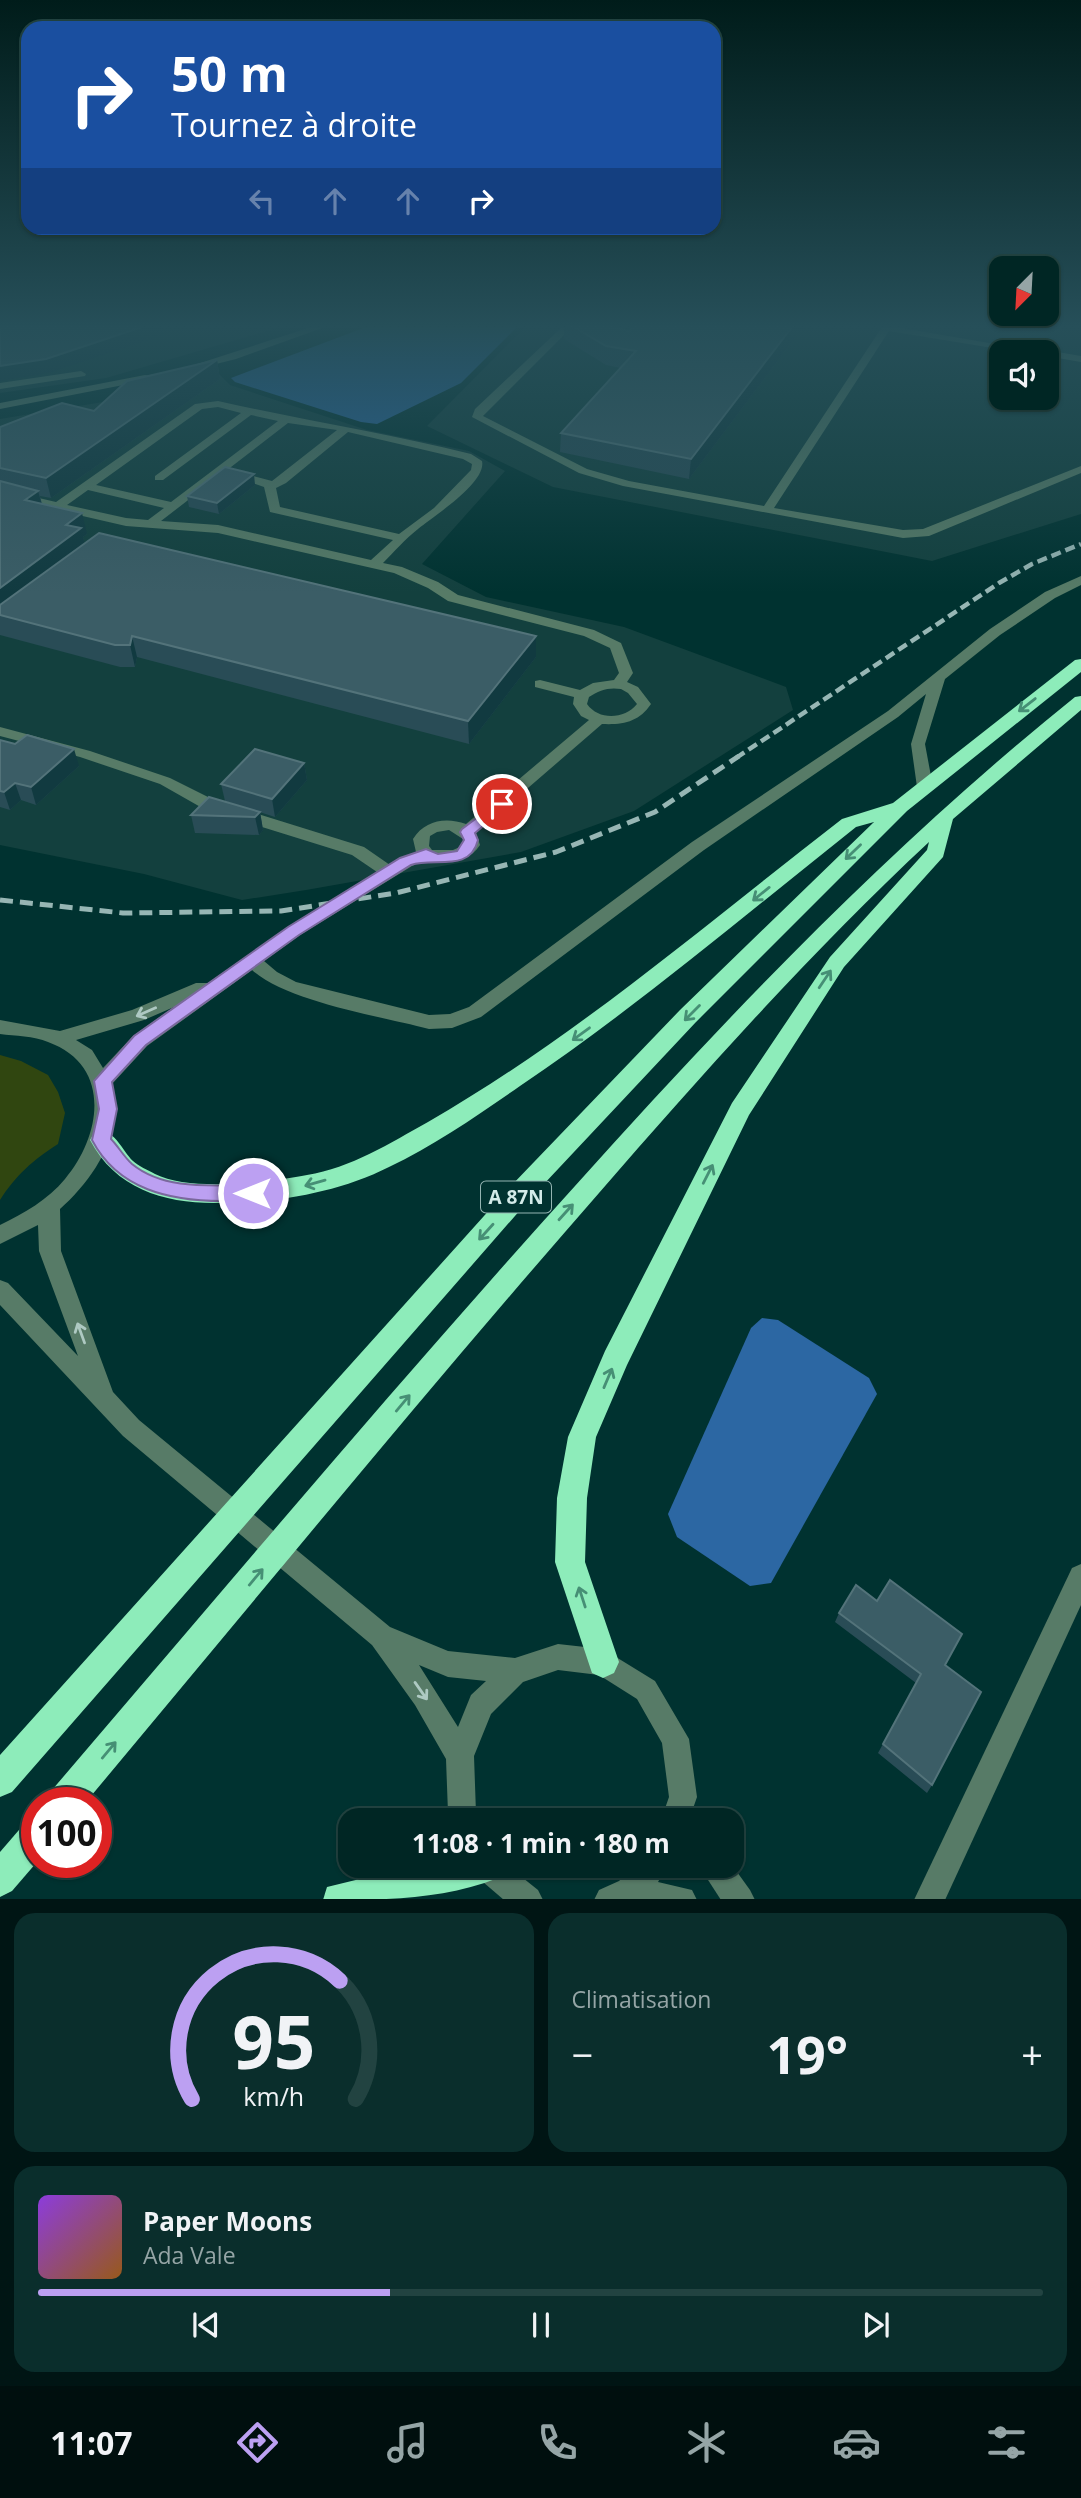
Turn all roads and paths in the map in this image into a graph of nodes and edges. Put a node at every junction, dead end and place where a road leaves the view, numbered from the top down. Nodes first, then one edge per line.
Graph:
1 (185, 416) edge
2 (244, 416) edge
3 (268, 416) edge
4 (477, 416) edge
5 (828, 416) edge
6 (286, 420) junction
7 (345, 429) junction
8 (1081, 469) edge
9 (220, 470) junction
10 (159, 478) dead end
11 (86, 486) junction
12 (271, 486) junction
13 (0, 493) edge
14 (58, 506) junction
15 (172, 506) junction
16 (768, 508) junction
17 (126, 522) junction
18 (149, 524) junction
19 (115, 536) edge
20 (402, 538) junction
21 (373, 565) junction
22 (1081, 580) edge
23 (1081, 664) edge
24 (938, 680) junction
25 (540, 684) dead end
26 (618, 684) junction
27 (582, 695) junction
28 (1081, 701) edge
29 (599, 719) junction
30 (0, 731) edge
31 (925, 787) junction
32 (900, 807) junction
33 (944, 816) junction
34 (467, 832) junction
35 (426, 854) junction
36 (389, 872) junction
37 (253, 961) junction
38 (231, 976) junction
39 (0, 1027) edge
40 (60, 1038) junction
41 (103, 1081) junction
42 (102, 1140) junction
43 (50, 1207) junction
44 (0, 1235) edge
45 (0, 1290) edge
46 (104, 1397) junction
47 (1081, 1577) edge
48 (381, 1636) junction
49 (603, 1662) junction
50 (515, 1671) junction
51 (460, 1756) junction
52 (0, 1780) edge
53 (77, 1787) edge
54 (462, 1808) edge
55 (683, 1808) edge
56 (21, 1854) edge
57 (0, 1878) edge
58 (433, 1878) edge
59 (501, 1878) edge
60 (639, 1878) edge
61 (723, 1878) edge
62 (619, 1896) edge
63 (340, 1899) edge
64 (528, 1899) edge
65 (682, 1899) edge
66 (740, 1899) edge
67 (929, 1899) edge

1 - 11 street
2 - 10 street
3 - 6 street
4 - 16 street
5 - 16 street
6 - 7 street
6 - 9 street
7 - 12 street
7 - 20 street
8 - 16 street
9 - 12 street
9 - 15 street
11 - 14 street
11 - 15 street
12 - 20 street
13 - 14 street
14 - 17 street
15 - 18 street
17 - 18 street
17 - 19 street
18 - 21 street
20 - 21 street
21 - 26 street
22 - 24 street
23 -> 31 highway, A 87N
24 - 31 street
24 - 37 street
25 - 27 street
26 - 27 street
26 - 29 street
27 - 29 street
28 - 33 highway, A 87N
29 - 34 street
30 - 36 street
31 - 32 highway, A 87N
32 -> 42 highway
32 -> 52 highway, A 87N
49 -> 33 highway
53 -> 33 highway, A 87N
34 - 35 street
34 - 35 street
35 - 36 street
36 - 37 street
37 - 38 street
38 -> 40 street
38 - 41 street
39 - 40 street
40 - 41 street
41 - 42 street
42 - 43 street
43 - 44 street
46 -> 43 street
45 - 46 street
46 - 48 street
47 - 67 street
48 - 50 street
48 -> 51 street
49 - 50 street
49 - 55 street
50 - 51 street
51 - 54 street
56 - 57 highway
58 - 63 highway
59 - 64 street
60 - 62 street
61 - 66 street
62 - 65 street

